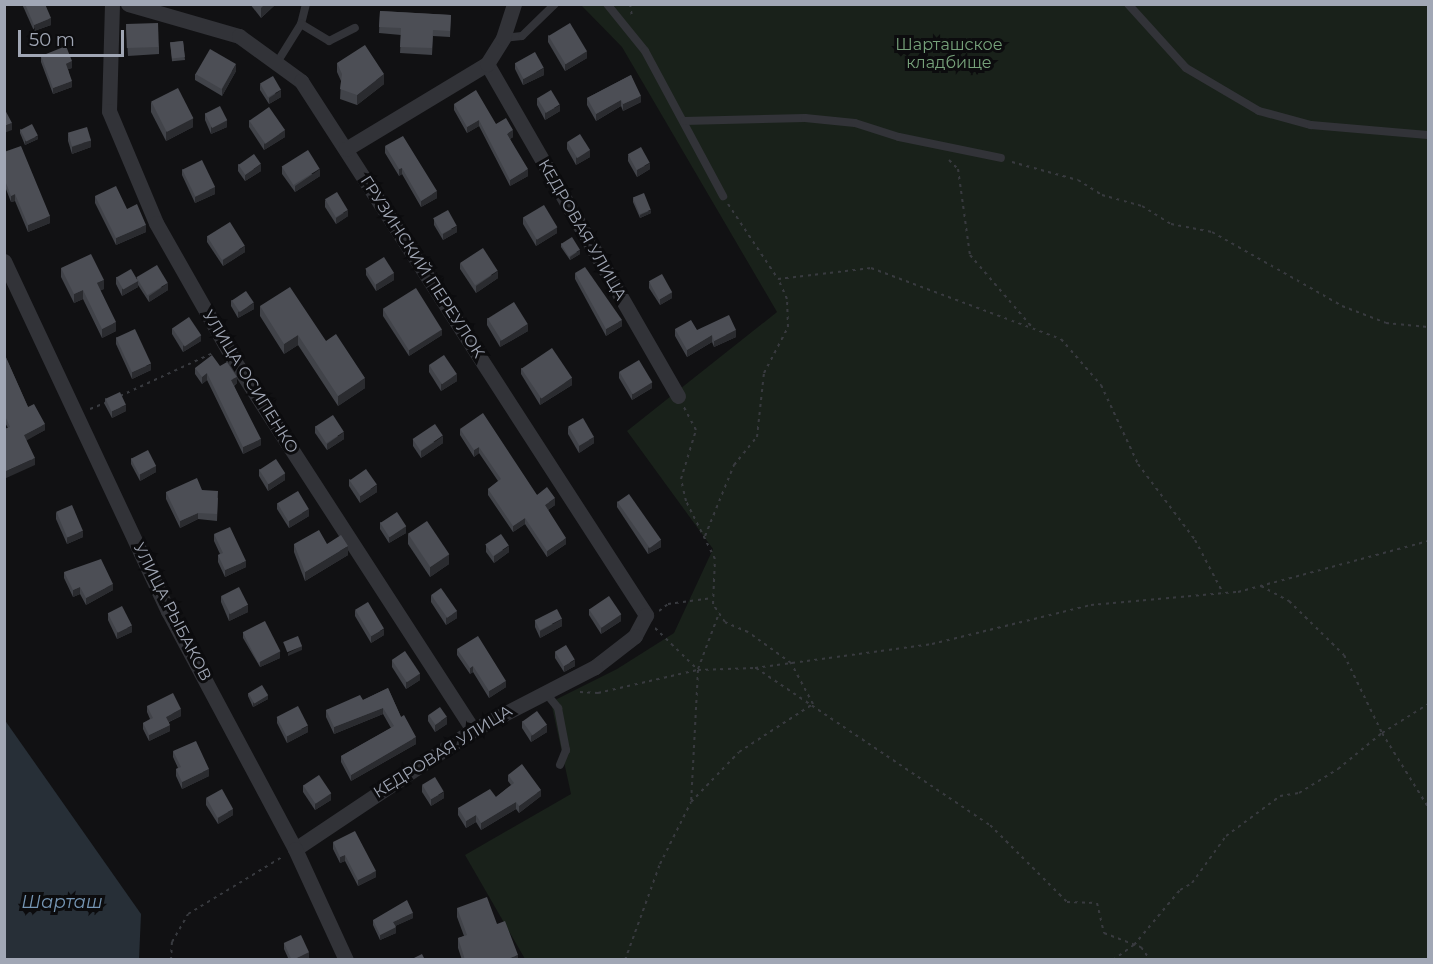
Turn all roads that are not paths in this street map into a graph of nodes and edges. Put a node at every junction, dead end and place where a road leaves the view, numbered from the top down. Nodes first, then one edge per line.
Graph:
1 (112, 4) edge
2 (128, 4) edge
3 (306, 4) edge
4 (514, 4) edge
5 (555, 4) edge
6 (607, 4) edge
7 (1128, 4) edge
8 (301, 24) junction
9 (355, 28) dead end
10 (503, 38) junction
11 (278, 61) junction
12 (487, 64) junction
13 (684, 121) junction
14 (1428, 135) edge
15 (346, 149) junction
16 (1001, 158) road end
17 (723, 196) road end
18 (4, 261) edge
19 (678, 396) road end
20 (646, 615) joint
21 (544, 691) junction
22 (472, 730) junction
23 (561, 765) dead end
24 (295, 849) junction
25 (346, 960) edge

1 - 22 street, УЛИЦА ОСИПЕНКО
2 - 11 street, ГРУЗИНСКИЙ ПЕРЕУЛОК
3 - 8 lane
4 - 10 street
5 - 10 lane
6 - 13 lane
7 - 14 lane
8 - 9 lane
8 - 11 lane
10 - 12 street
11 - 15 street, ГРУЗИНСКИЙ ПЕРЕУЛОК
12 - 15 street
12 - 19 street, КЕДРОВАЯ УЛИЦА
13 - 16 lane
13 - 17 lane
15 - 20 street, ГРУЗИНСКИЙ ПЕРЕУЛОК
18 - 24 street, УЛИЦА РЫБАКОВ
20 - 21 street, КЕДРОВАЯ УЛИЦА
21 - 22 street, КЕДРОВАЯ УЛИЦА
21 - 23 lane
22 - 24 street, КЕДРОВАЯ УЛИЦА
24 - 25 street, УЛИЦА РЫБАКОВ

